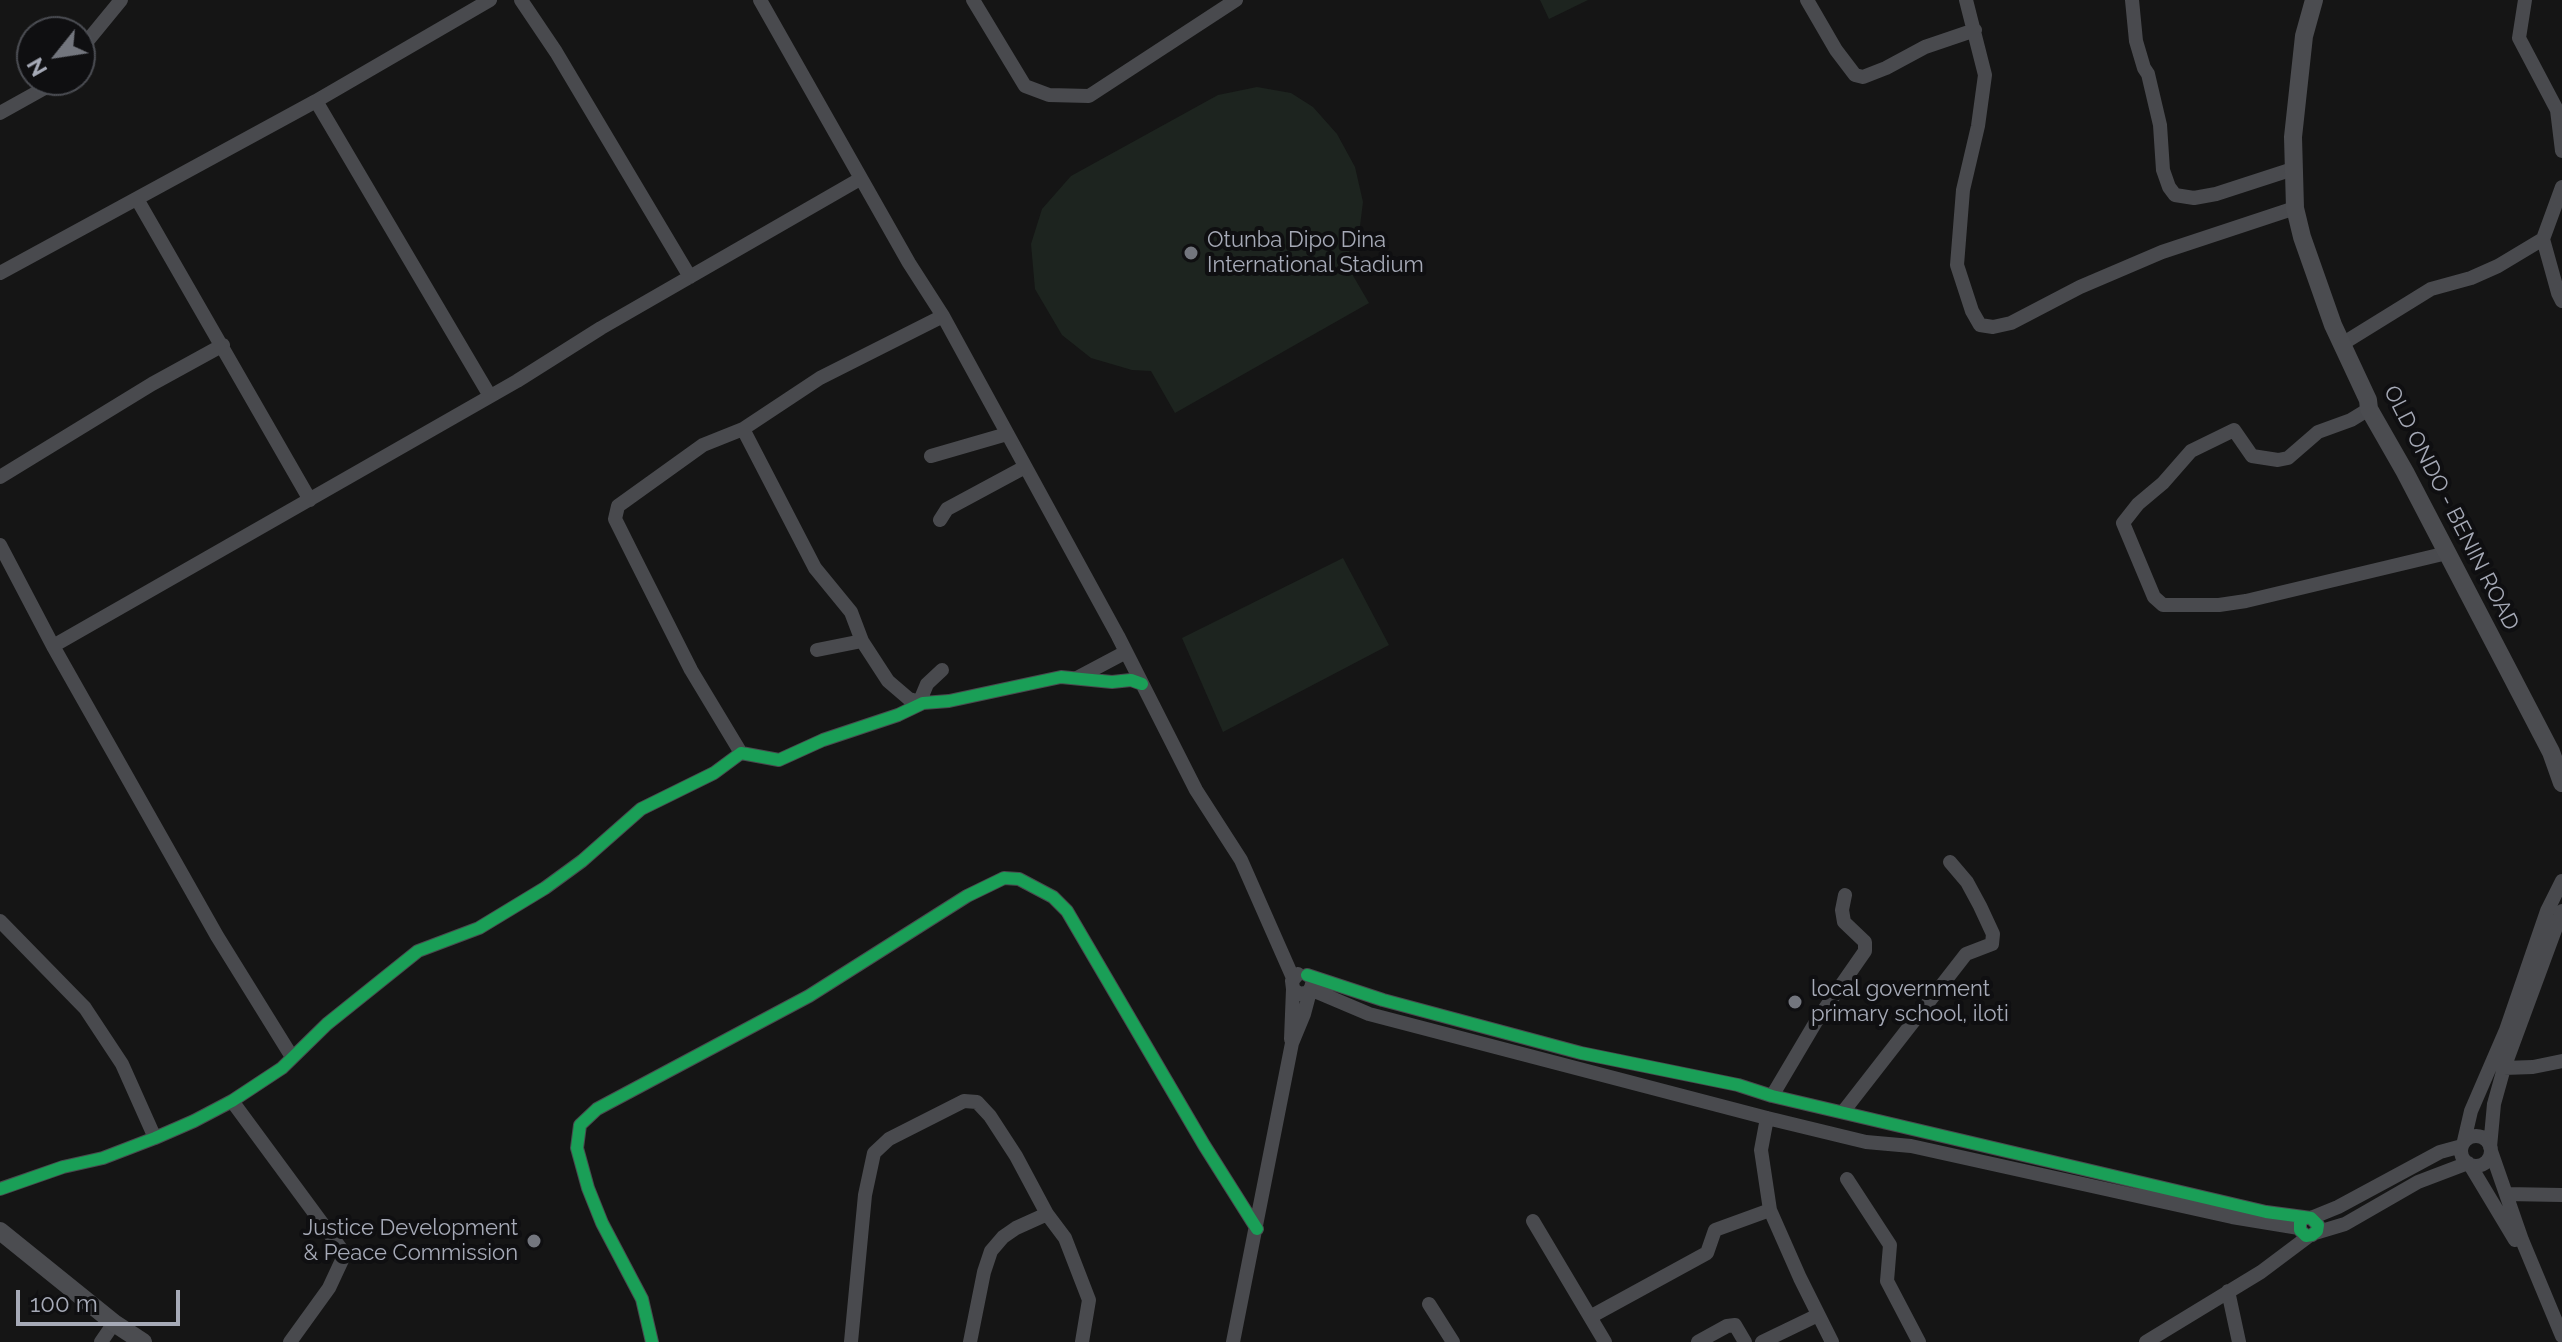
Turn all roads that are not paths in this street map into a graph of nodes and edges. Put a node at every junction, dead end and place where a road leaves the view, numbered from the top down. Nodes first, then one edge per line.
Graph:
1 (121, 0) edge
2 (490, 0) edge
3 (521, 0) edge
4 (760, 0) edge
5 (973, 0) edge
6 (1236, 0) edge
7 (1807, 0) edge
8 (1966, 0) edge
9 (2132, 0) edge
10 (2314, 0) edge
11 (2525, 0) edge
12 (96, 30) edge
13 (1975, 30) junction
14 (26, 96) edge
15 (316, 101) junction
16 (2560, 107) edge
17 (2, 110) edge
18 (2562, 151) edge
19 (2293, 169) junction
20 (860, 179) junction
21 (2562, 187) edge
22 (137, 199) junction
23 (2295, 208) junction
24 (2543, 239) junction
25 (0, 273) edge
26 (690, 277) junction
27 (2562, 301) edge
28 (943, 316) junction
29 (2342, 344) junction
30 (223, 345) junction
31 (490, 396) junction
32 (2369, 409) junction
33 (743, 429) junction
34 (1007, 434) junction
35 (931, 456) dead end
36 (1025, 467) junction
37 (0, 477) edge
38 (310, 500) junction
39 (940, 520) dead end
40 (0, 545) edge
41 (2447, 553) junction
42 (862, 641) junction
43 (53, 646) junction
44 (817, 650) dead end
45 (1126, 652) junction
46 (942, 670) dead end
47 (1077, 678) junction
48 (1142, 684) junction
49 (923, 703) junction
50 (741, 753) junction
51 (2556, 757) edge
52 (2562, 783) edge
53 (1950, 862) dead end
54 (2562, 881) edge
55 (1845, 895) dead end
56 (2562, 911) edge
57 (0, 921) edge
58 (1302, 985) junction
59 (292, 1057) junction
60 (2562, 1061) edge
61 (2504, 1068) junction
62 (1772, 1096) junction
63 (232, 1101) junction
64 (1843, 1112) junction
65 (1767, 1118) junction
66 (155, 1138) junction
67 (2463, 1144) junction
68 (2490, 1149) junction
69 (2469, 1164) junction
70 (1847, 1179) dead end
71 (0, 1189) edge
72 (2506, 1194) junction
73 (2562, 1195) edge
74 (1770, 1210) junction
75 (1047, 1214) junction
76 (1533, 1221) dead end
77 (2308, 1227) junction
78 (1257, 1229) junction
79 (0, 1231) edge
80 (2540, 1287) junction
81 (2228, 1291) junction
82 (1429, 1304) dead end
83 (1818, 1315) junction
84 (1590, 1317) junction
85 (114, 1323) junction
86 (2164, 1336) edge
87 (2562, 1336) edge
88 (101, 1342) edge
89 (143, 1342) edge
90 (290, 1342) edge
91 (652, 1342) edge
92 (851, 1342) edge
93 (970, 1342) edge
94 (1082, 1342) edge
95 (1233, 1342) edge
96 (1453, 1342) edge
97 (1605, 1342) edge
98 (1698, 1342) edge
99 (1745, 1342) edge
100 (1762, 1342) edge
101 (1832, 1342) edge
102 (1919, 1342) edge
103 (2146, 1342) edge
104 (2239, 1342) edge

1 - 12 street
2 - 15 street
3 - 26 street
4 - 20 street
5 - 6 street
7 - 13 street
8 - 13 street
9 - 19 street
10 - 19 main road, OLD ONDO - BENIN ROAD
11 - 16 street
13 - 23 street
14 - 17 street
15 - 22 street
15 - 31 street
16 - 18 street
19 - 23 main road, OLD ONDO - BENIN ROAD
20 - 26 street
20 - 28 street
21 - 24 street
22 - 25 street
22 - 30 street
23 - 29 main road, OLD ONDO - BENIN ROAD
24 - 27 street
24 - 29 street
26 - 31 street
28 - 33 street
28 - 34 street
29 - 32 main road, OLD ONDO - BENIN ROAD
30 - 37 street
30 - 38 street
31 - 38 street
32 - 41 main road, OLD ONDO - BENIN ROAD
32 - 41 street
33 - 42 street
33 - 50 street
34 - 35 street
34 - 36 street
36 - 39 street
36 - 45 street
38 - 43 street
40 - 43 street
41 - 51 main road, OLD ONDO - BENIN ROAD
42 - 44 street
42 - 49 street
43 - 59 street
45 - 47 street
45 - 48 street
46 - 49 street
47 - 48 street
47 - 49 street
48 - 58 street
49 - 50 street
50 - 59 street
51 - 52 main road, OLD ONDO - BENIN ROAD
53 - 64 street
54 - 67 street
55 - 62 street
56 - 61 street
57 - 66 street
58 - 62 street
58 - 65 street
58 - 78 street
59 - 63 street
60 - 61 street
61 - 68 street
62 - 64 street
63 - 66 street
63 - 90 street
64 - 77 street
65 - 74 street
65 - 77 street
66 - 71 street
67 - 68 street
67 - 69 street
67 - 77 street
68 - 69 street
68 - 72 street
69 - 77 street
69 - 80 street
70 - 102 street
72 - 73 street
72 - 80 street
74 - 83 street
74 - 84 street
75 - 92 street
75 - 93 street
75 - 94 street
76 - 84 street
77 - 81 street
78 - 91 street
78 - 95 street
79 - 85 main road
80 - 87 street
81 - 86 street
81 - 104 street
82 - 96 street
83 - 100 street
83 - 101 street
84 - 97 street
85 - 88 street
85 - 89 main road
86 - 103 street
98 - 99 street

